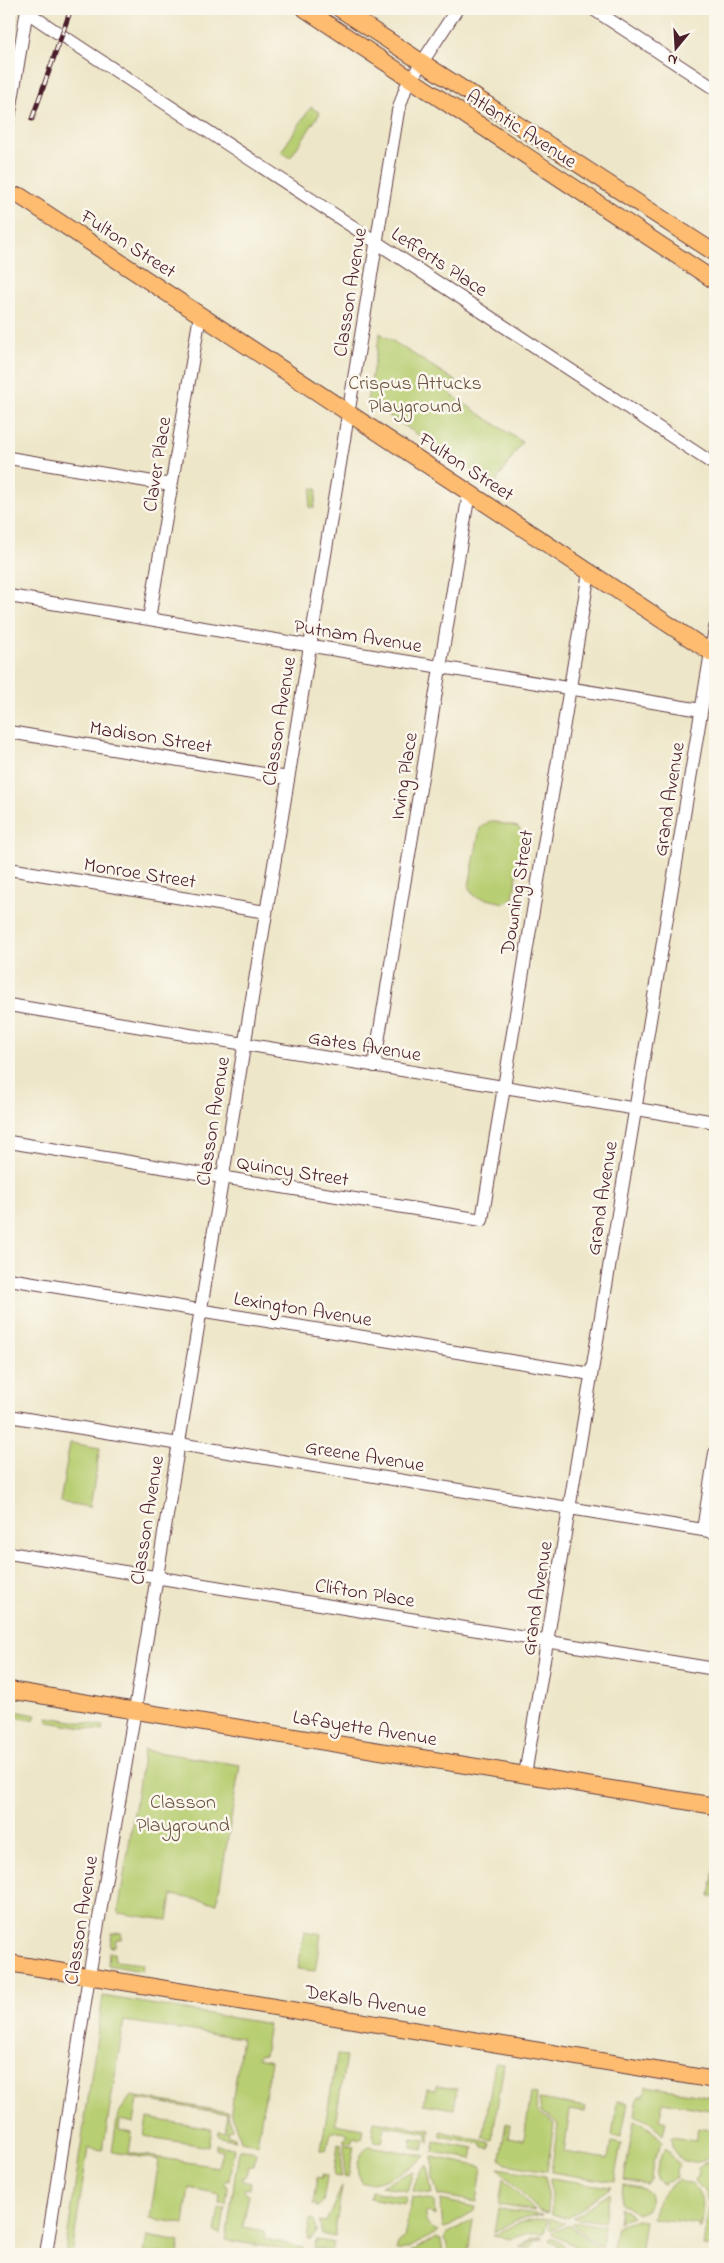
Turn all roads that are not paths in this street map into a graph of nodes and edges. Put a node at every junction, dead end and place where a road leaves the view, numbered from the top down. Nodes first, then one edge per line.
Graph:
1 (305, 9) edge
2 (340, 9) edge
3 (457, 9) edge
4 (593, 9) edge
5 (27, 10) edge
6 (423, 61) junction
7 (410, 80) junction
8 (715, 90) edge
9 (9, 118) edge
10 (15, 193) edge
11 (376, 241) junction
12 (715, 254) edge
13 (715, 281) edge
14 (200, 315) junction
15 (348, 413) junction
16 (9, 458) edge
17 (715, 465) edge
18 (171, 485) junction
19 (469, 493) junction
20 (589, 572) junction
21 (9, 596) edge
22 (150, 619) junction
23 (715, 628) edge
24 (310, 646) junction
25 (713, 653) edge
26 (440, 667) junction
27 (569, 688) junction
28 (701, 710) junction
29 (9, 732) edge
30 (288, 778) junction
31 (9, 869) edge
32 (266, 912) junction
33 (9, 1005) edge
34 (244, 1044) junction
35 (374, 1066) junction
36 (503, 1087) junction
37 (635, 1109) junction
38 (715, 1122) edge
39 (9, 1142) edge
40 (222, 1177) junction
41 (482, 1220) joint
42 (9, 1279) edge
43 (200, 1311) junction
44 (591, 1374) junction
45 (9, 1416) edge
46 (178, 1443) junction
47 (715, 1453) edge
48 (570, 1508) junction
49 (709, 1531) edge
50 (9, 1553) edge
51 (156, 1577) junction
52 (548, 1641) junction
53 (715, 1669) edge
54 (9, 1690) edge
55 (135, 1710) junction
56 (525, 1775) junction
57 (715, 1806) edge
58 (9, 1963) edge
59 (89, 1976) junction
60 (715, 2080) edge
61 (46, 2254) edge

1 - 7 main road, Atlantic Avenue
2 - 6 main road, Atlantic Avenue
3 - 6 street, Classon Avenue
4 - 8 street
5 - 9 street
5 - 11 street, Lefferts Place
6 - 7 street, Classon Avenue
6 - 12 main road, Atlantic Avenue
7 - 11 street, Classon Avenue
7 - 13 main road, Atlantic Avenue
10 - 14 main road, Fulton Street
11 - 15 street, Classon Avenue
11 - 17 street, Lefferts Place
14 - 15 main road, Fulton Street
14 - 18 street, Claver Place
15 - 19 main road, Fulton Street
15 - 24 street, Classon Avenue
16 - 18 street
18 - 22 street, Claver Place
19 - 20 main road, Fulton Street
19 - 26 street, Irving Place
20 - 25 main road, Fulton Street
20 - 27 street, Downing Street
21 - 22 street, Putnam Avenue
22 - 24 street, Putnam Avenue
23 - 25 street, Grand Avenue
24 - 26 street, Putnam Avenue
24 - 30 street, Classon Avenue
25 - 28 street, Grand Avenue
26 - 27 street, Putnam Avenue
26 - 35 street, Irving Place
27 - 28 street, Putnam Avenue
27 - 36 street, Downing Street
28 - 37 street, Grand Avenue
29 - 30 street, Madison Street
30 - 32 street, Classon Avenue
31 - 32 street, Monroe Street
32 - 34 street, Classon Avenue
33 - 34 street, Gates Avenue
34 - 35 street, Gates Avenue
34 - 40 street, Classon Avenue
35 - 36 street, Gates Avenue
36 - 37 street, Gates Avenue
36 - 41 street, Downing Street
37 - 38 street, Gates Avenue
37 - 44 street, Grand Avenue
39 - 40 street, Quincy Street
40 - 41 street, Quincy Street
40 - 43 street, Classon Avenue
42 - 43 street, Lexington Avenue
43 - 44 street, Lexington Avenue
43 - 46 street, Classon Avenue
44 - 48 street, Grand Avenue
45 - 46 street, Greene Avenue
46 - 48 street, Greene Avenue
46 - 51 street, Classon Avenue
47 - 49 street
48 - 49 street, Greene Avenue
48 - 52 street, Grand Avenue
50 - 51 street, Clifton Place
51 - 52 street, Clifton Place
51 - 55 street, Classon Avenue
52 - 53 street, Clifton Place
52 - 56 street, Grand Avenue
54 - 55 main road, Lafayette Avenue
55 - 56 main road, Lafayette Avenue
55 - 59 street, Classon Avenue
56 - 57 main road, Lafayette Avenue
58 - 59 main road, DeKalb Avenue
59 - 60 main road, DeKalb Avenue
59 - 61 street, Classon Avenue

